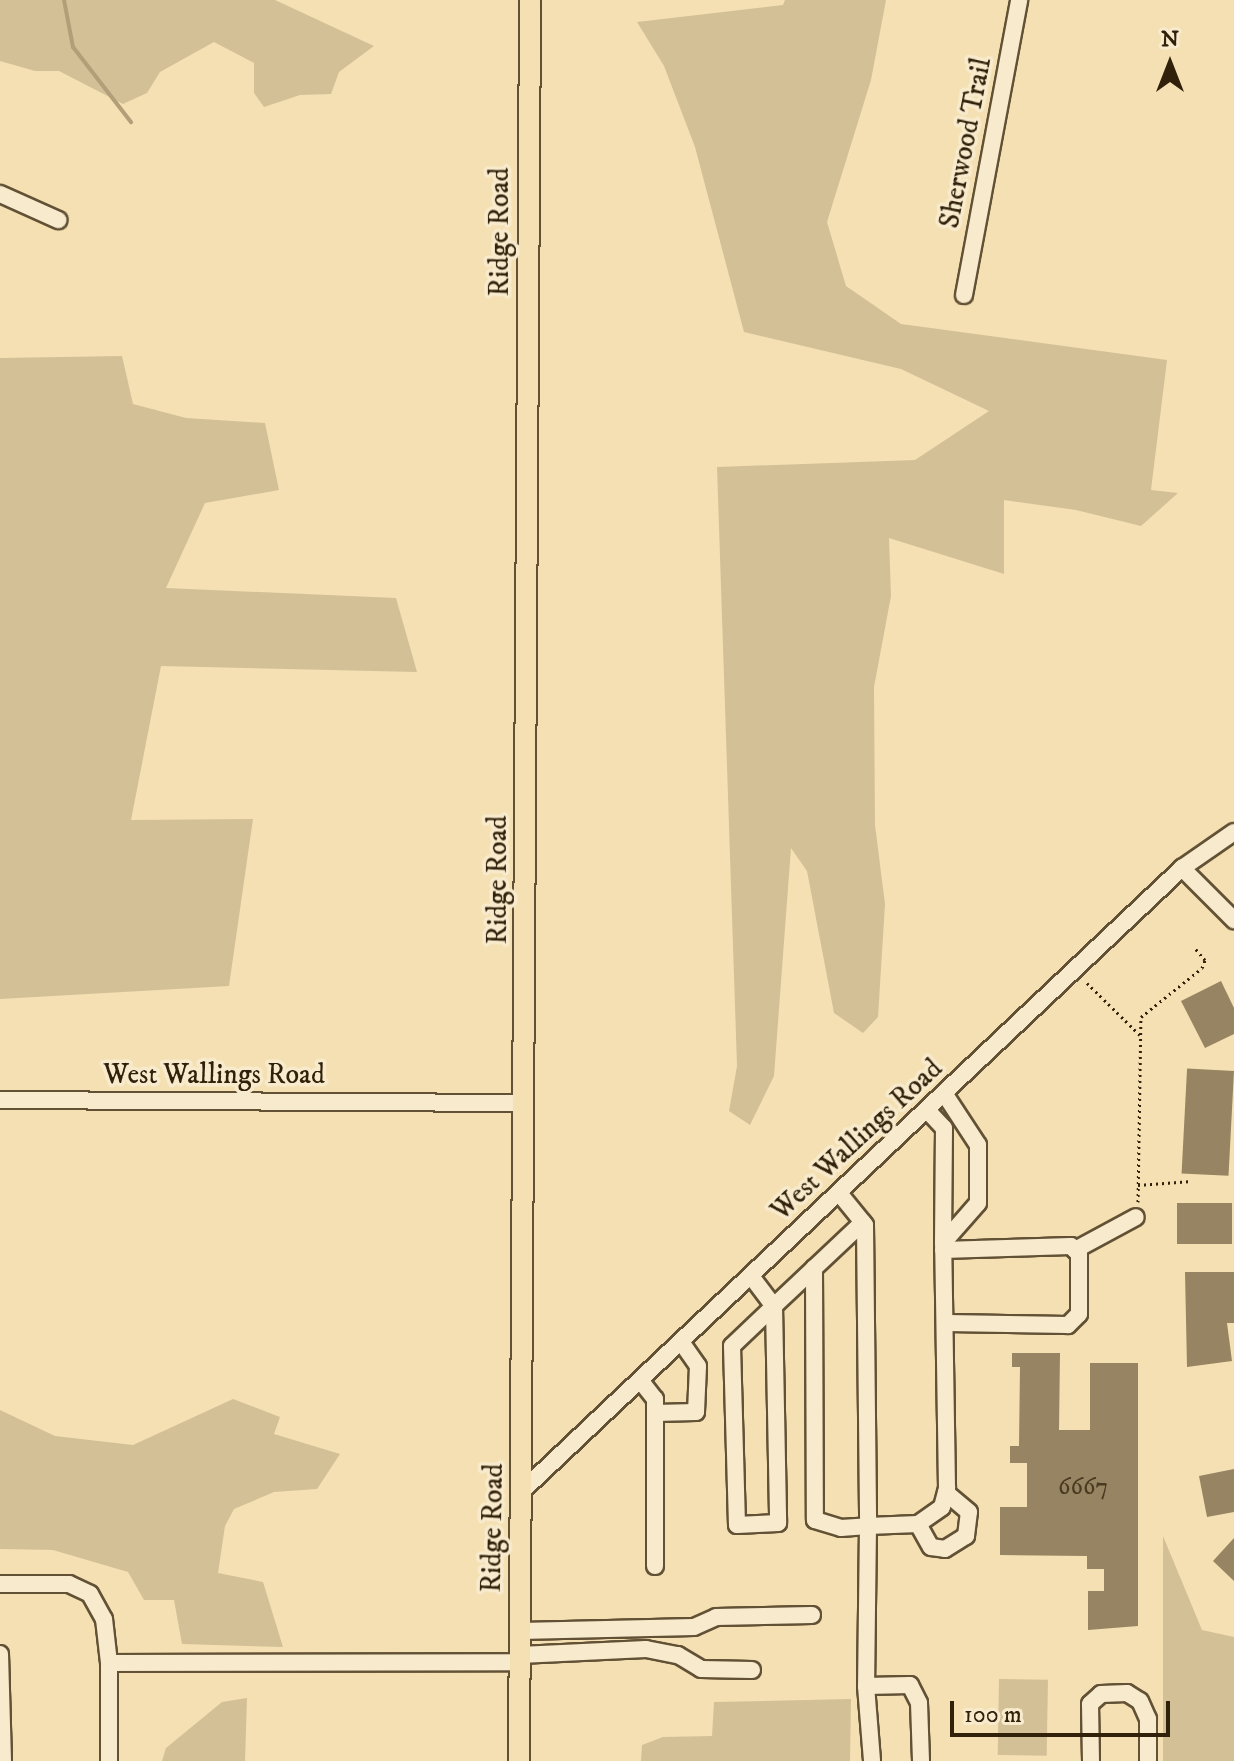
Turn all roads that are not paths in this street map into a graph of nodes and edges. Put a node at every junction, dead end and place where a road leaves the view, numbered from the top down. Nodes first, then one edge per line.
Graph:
1 (530, 0) edge
2 (1019, 0) edge
3 (0, 194) edge
4 (58, 220) dead end
5 (964, 295) dead end
6 (1234, 832) edge
7 (1182, 868) junction
8 (1234, 920) edge
9 (944, 1093) junction
10 (0, 1100) edge
11 (525, 1103) junction
12 (927, 1110) junction
13 (839, 1193) junction
14 (1136, 1217) road end
15 (863, 1222) junction
16 (943, 1246) junction
17 (1075, 1250) junction
18 (814, 1268) junction
19 (751, 1276) junction
20 (774, 1306) junction
21 (947, 1323) junction
22 (681, 1342) junction
23 (640, 1380) junction
24 (655, 1413) junction
25 (521, 1492) junction
26 (946, 1493) junction
27 (918, 1524) junction
28 (868, 1526) junction
29 (655, 1566) dead end
30 (0, 1584) edge
31 (812, 1615) dead end
32 (520, 1631) junction
33 (0, 1654) edge
34 (520, 1658) junction
35 (109, 1663) junction
36 (752, 1670) dead end
37 (866, 1686) junction
38 (3, 1761) edge
39 (109, 1761) edge
40 (519, 1761) edge
41 (872, 1761) edge
42 (921, 1761) edge
43 (1091, 1761) edge
44 (1148, 1761) edge

1 - 11 main road, Ridge Road
2 - 5 street, Sherwood Trail
3 - 4 street
6 - 7 street, West Wallings Road
7 - 8 street
7 - 9 street, West Wallings Road
9 - 12 street, West Wallings Road
9 - 16 street
10 - 11 street, West Wallings Road
11 - 25 main road, Ridge Road
12 - 13 street, West Wallings Road
12 - 16 street
13 - 15 street
13 - 19 street, West Wallings Road
14 - 17 street
15 - 18 street
15 - 28 street
16 - 17 street
16 - 21 street
17 - 21 street
18 - 20 street
18 - 28 street
19 - 20 street
19 - 22 street, West Wallings Road
20 - 20 street
21 - 26 street
22 - 23 street, West Wallings Road
22 - 24 street
23 - 24 street
23 - 25 street, West Wallings Road
24 - 29 street
25 - 32 main road, Ridge Road
26 - 27 street
26 - 27 street
27 - 28 street
28 - 37 street
30 - 35 street
31 - 32 street
32 - 34 main road, Ridge Road
33 - 38 street
34 - 35 street
34 - 36 street
34 - 40 main road, Ridge Road
35 - 39 street
37 - 41 street
37 - 42 street
43 - 44 street

